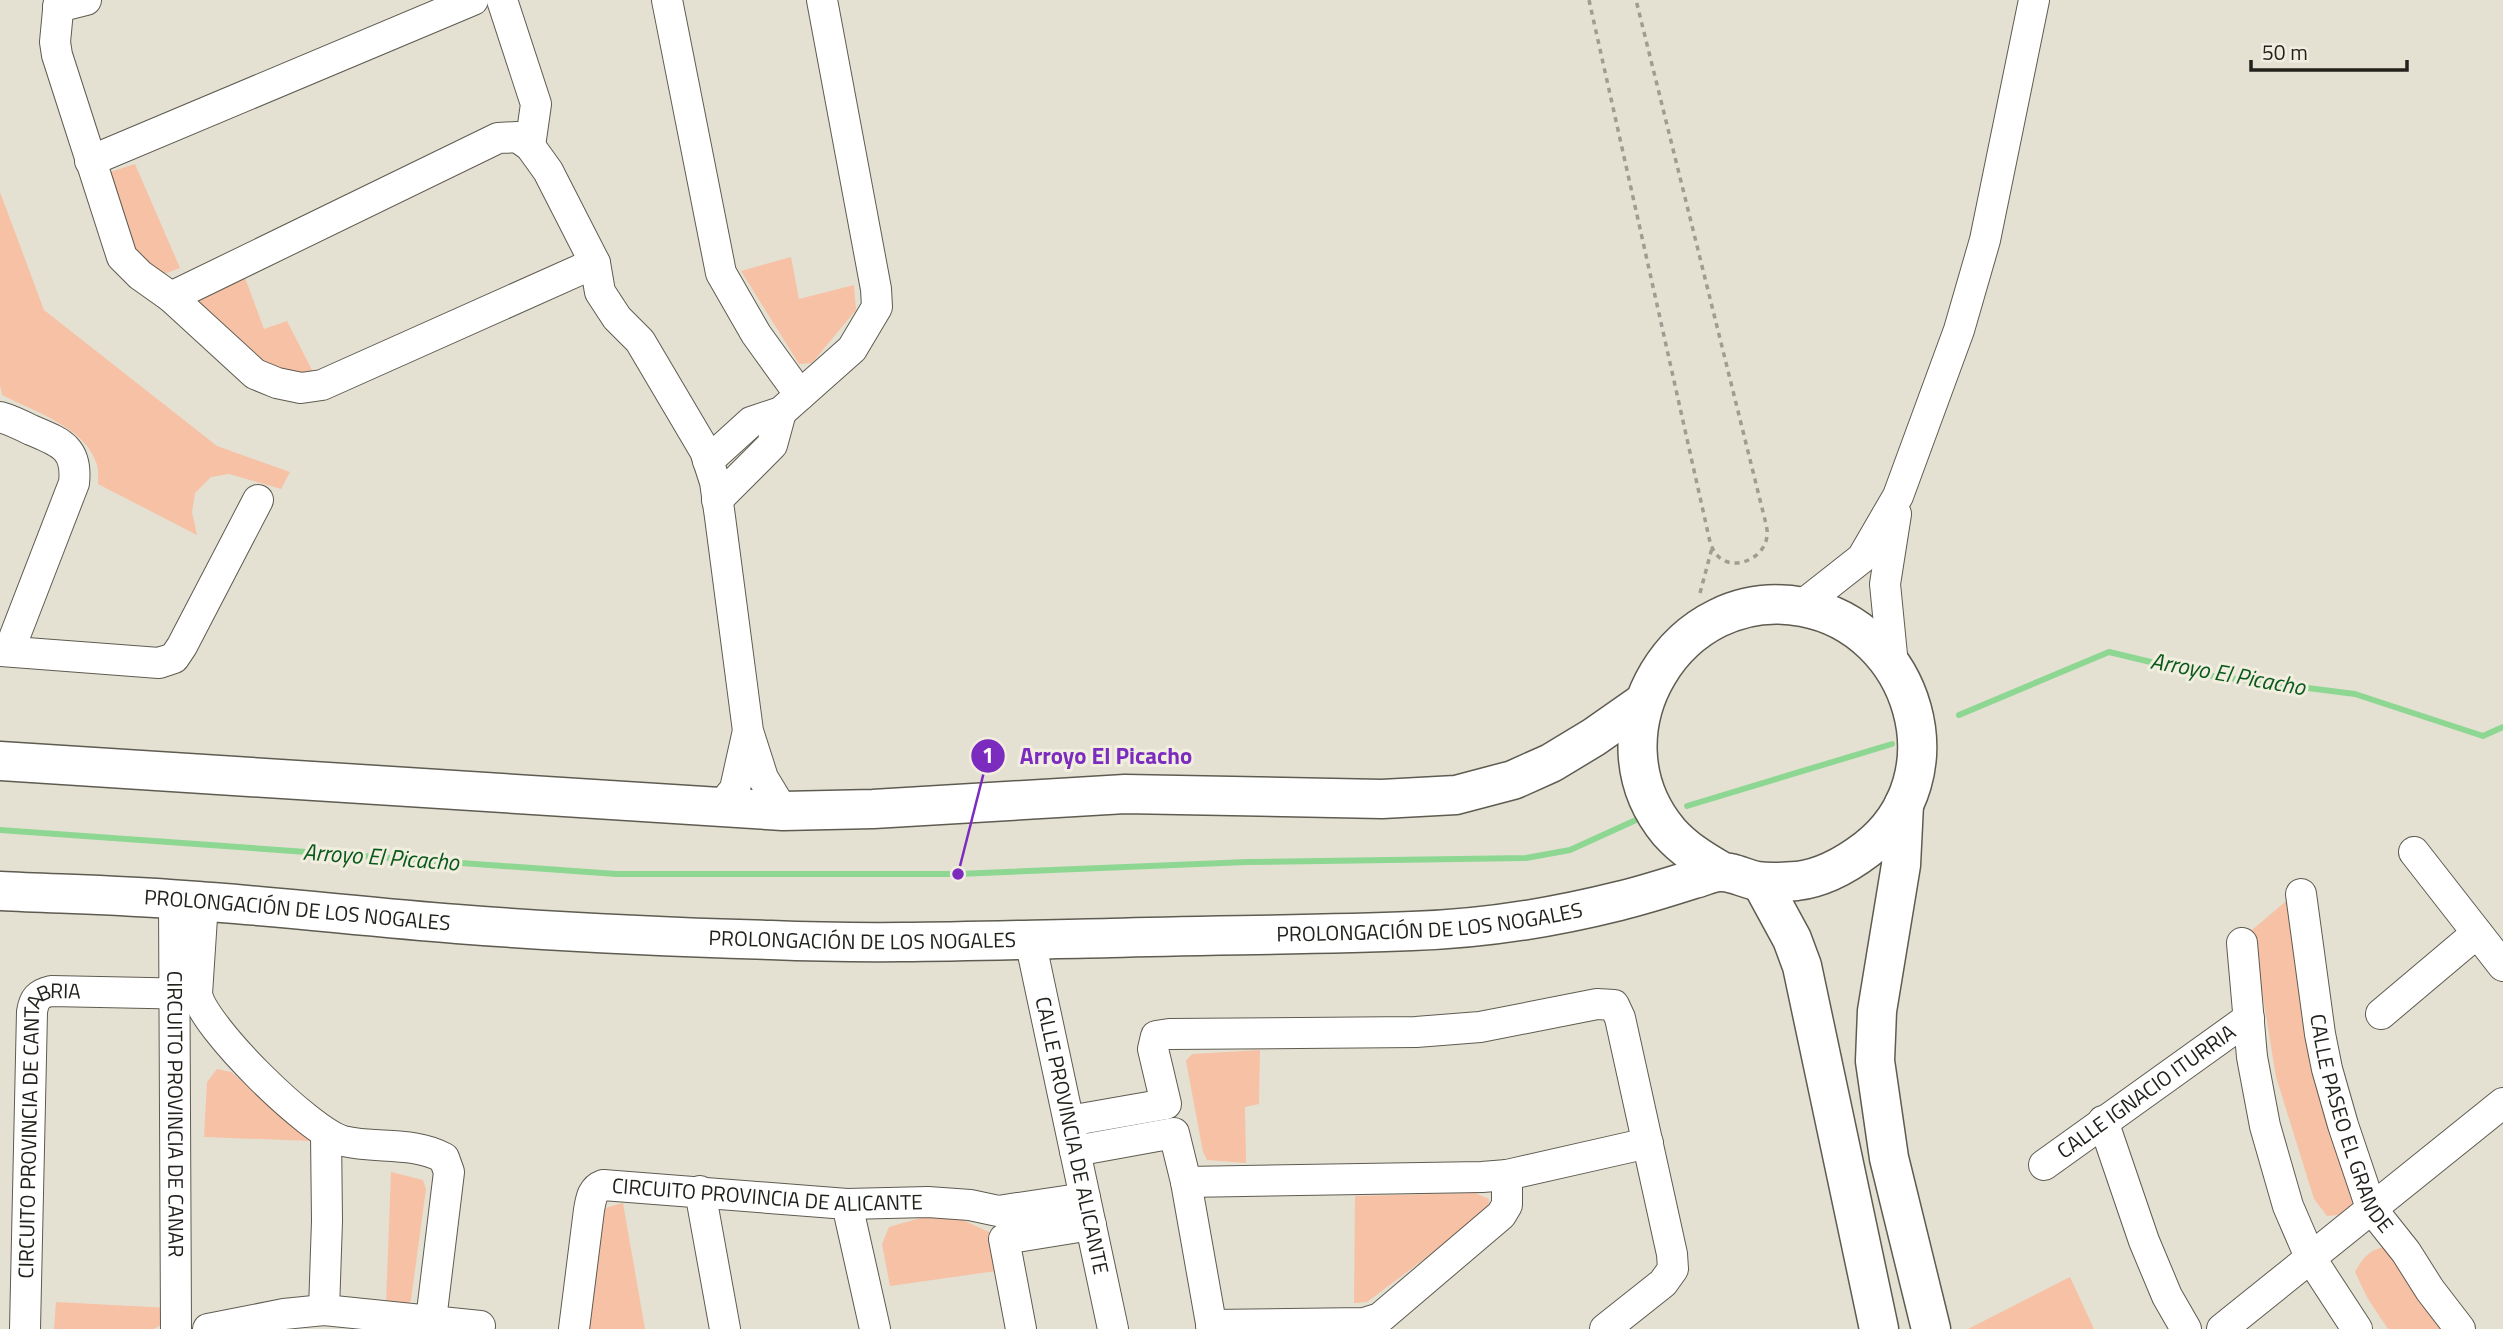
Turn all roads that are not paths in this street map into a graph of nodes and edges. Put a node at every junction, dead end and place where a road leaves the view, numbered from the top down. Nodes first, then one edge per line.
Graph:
1 (473, 0) edge
2 (502, 0) edge
3 (667, 0) edge
4 (822, 0) edge
5 (2034, 0) edge
6 (68, 2) edge
7 (530, 146) junction
8 (90, 161) junction
9 (595, 263) junction
10 (171, 297) junction
11 (790, 403) junction
12 (0, 417) edge
13 (708, 461) junction
14 (1898, 496) junction
15 (258, 500) dead end
16 (717, 500) junction
17 (1801, 607) junction
18 (4, 651) edge
19 (1893, 665) junction
20 (1644, 702) junction
21 (748, 731) junction
22 (0, 761) edge
23 (1903, 804) junction
24 (720, 808) junction
25 (783, 811) junction
26 (2414, 852) dead end
27 (1721, 871) junction
28 (1761, 882) junction
29 (0, 891) edge
30 (2301, 894) dead end
31 (189, 901) junction
32 (2477, 933) junction
33 (1030, 940) junction
34 (2242, 943) dead end
35 (2503, 966) edge
36 (186, 994) junction
37 (2381, 1014) dead end
38 (2249, 1018) junction
39 (2503, 1103) edge
40 (1166, 1104) junction
41 (1069, 1121) junction
42 (2103, 1121) junction
43 (1174, 1133) junction
44 (326, 1134) junction
45 (1647, 1143) junction
46 (1075, 1152) junction
47 (2044, 1165) dead end
48 (1507, 1175) junction
49 (1186, 1182) junction
50 (700, 1191) junction
51 (847, 1204) junction
52 (2371, 1208) junction
53 (1088, 1212) junction
54 (1001, 1225) junction
55 (2310, 1257) junction
56 (324, 1310) junction
57 (431, 1320) junction
58 (480, 1326) dead end
59 (1212, 1327) edge
60 (2229, 1327) edge
61 (25, 1329) edge
62 (176, 1329) edge
63 (208, 1329) edge
64 (574, 1329) edge
65 (725, 1329) edge
66 (874, 1329) edge
67 (1021, 1329) edge
68 (1113, 1329) edge
69 (1605, 1329) edge
70 (1879, 1329) edge
71 (1931, 1329) edge
72 (2186, 1329) edge
73 (2357, 1329) edge
74 (2460, 1329) edge

1 - 8 street
2 - 7 street
3 - 11 street
4 - 11 street
5 - 14 street
6 - 8 street
7 - 9 street
7 - 10 street
8 - 10 street
9 - 10 street
9 - 13 street
11 - 13 street
11 - 16 street
12 - 18 street
13 - 16 street
14 - 17 street
14 - 19 street
15 - 18 street
16 - 21 street
17 - 19 main road
17 - 20 main road
19 - 23 main road
20 - 25 main road
20 - 27 main road
21 - 24 street
21 - 25 street
22 - 24 main road
23 - 28 main road
23 - 71 main road
24 - 25 main road
26 - 32 street
27 - 28 main road
27 - 33 main road, PROLONGACIÓN DE LOS NOGALES
28 - 70 main road
29 - 31 main road, PROLONGACIÓN DE LOS NOGALES
30 - 52 street, CALLE PASEO EL GRANDE
31 - 33 main road, PROLONGACIÓN DE LOS NOGALES
31 - 36 street, CIRCUITO PROVINCIA DE CANAR
32 - 35 street
32 - 37 street
33 - 41 street, CALLE PROVINCIA DE ALICANTE
34 - 38 street
36 - 44 street
36 - 61 street, CIRCUITO PROVINCIA DE CANTABRIA
36 - 62 street, CIRCUITO PROVINCIA DE CANAR
38 - 42 street, CALLE IGNACIO ITURRIA
38 - 55 street
39 - 52 street
40 - 41 street
40 - 43 street
40 - 45 street
41 - 46 street, CALLE PROVINCIA DE ALICANTE
42 - 47 street, CALLE IGNACIO ITURRIA
42 - 72 street
43 - 46 street
43 - 49 street
44 - 56 street
44 - 57 street
45 - 48 street
45 - 69 street
46 - 53 street, CALLE PROVINCIA DE ALICANTE
48 - 49 street
48 - 59 street
49 - 59 street
50 - 51 street, CIRCUITO PROVINCIA DE ALICANTE
50 - 64 street, CIRCUITO PROVINCIA DE ALICANTE
50 - 65 street
51 - 54 street, CIRCUITO PROVINCIA DE ALICANTE
51 - 66 street
52 - 55 street
52 - 74 street, CALLE PASEO EL GRANDE
53 - 54 street, CIRCUITO PROVINCIA DE ALICANTE
53 - 68 street, CALLE PROVINCIA DE ALICANTE
54 - 67 street
55 - 60 street
55 - 73 street
56 - 57 street
56 - 63 street
57 - 58 street

